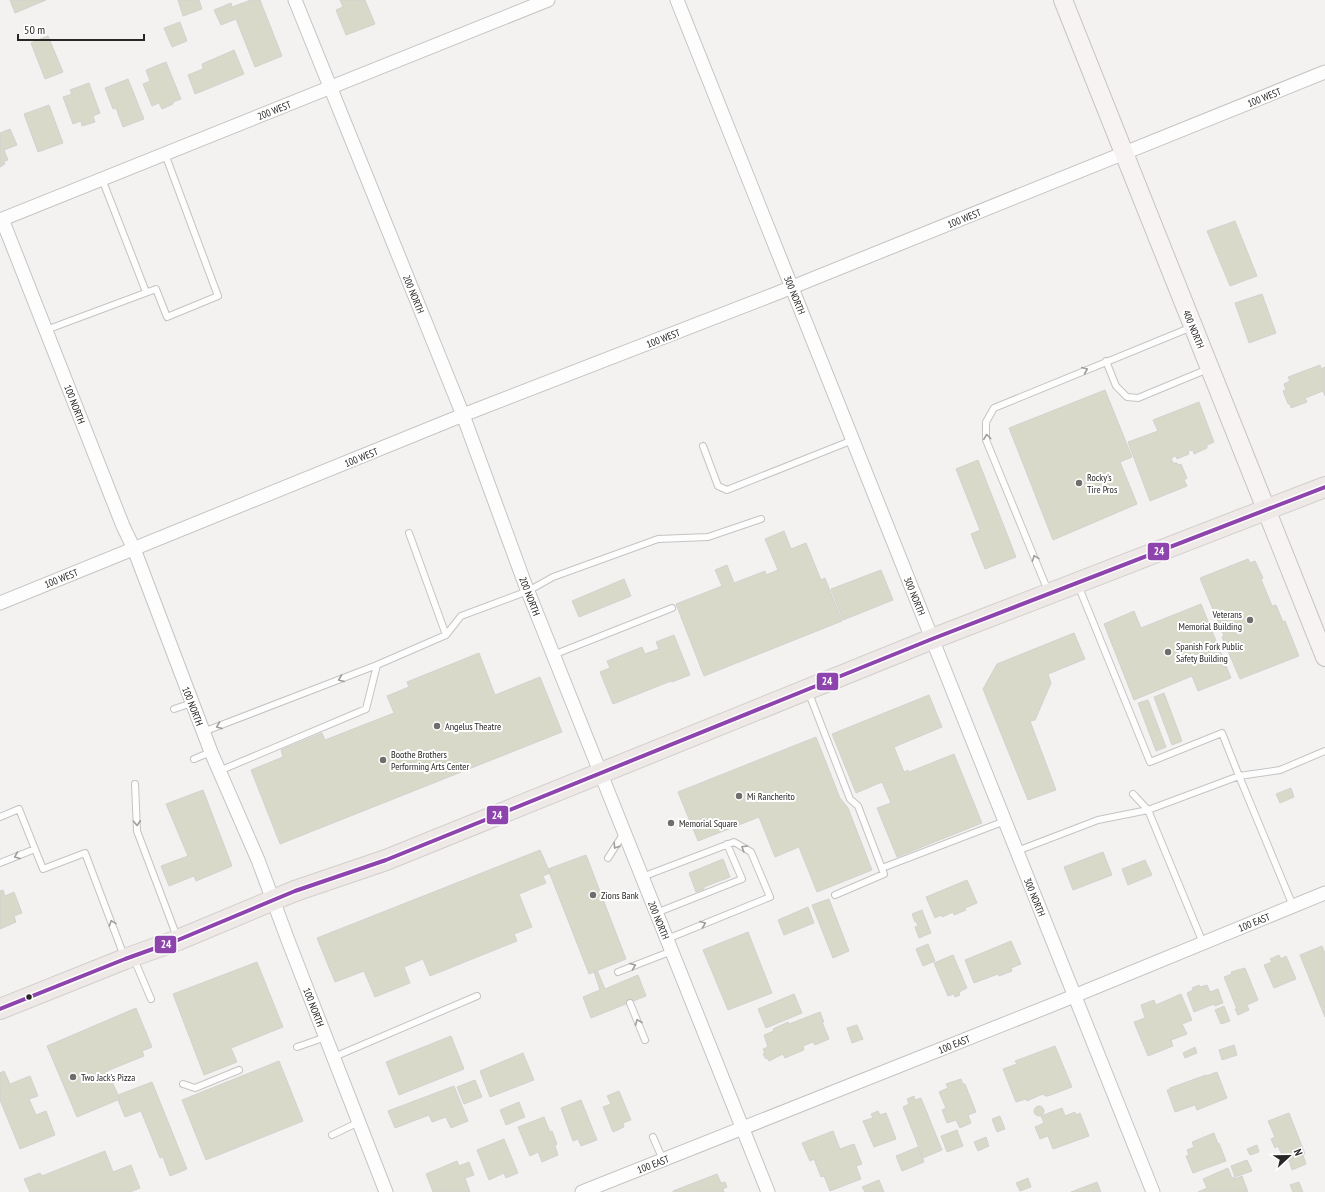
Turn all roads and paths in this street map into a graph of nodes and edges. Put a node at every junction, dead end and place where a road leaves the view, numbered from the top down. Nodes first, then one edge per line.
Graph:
1 (295, 0) edge
2 (548, 0) edge
3 (677, 0) edge
4 (1063, 0) edge
5 (1325, 72) edge
6 (331, 87) junction
7 (165, 154) junction
8 (1124, 154) junction
9 (102, 179) junction
10 (1, 220) edge
11 (792, 287) junction
12 (146, 292) junction
13 (1193, 326) junction
14 (46, 330) junction
15 (1106, 361) junction
16 (1210, 368) junction
17 (463, 416) junction
18 (853, 440) junction
19 (703, 446) dead end
20 (1325, 487) edge
21 (1266, 510) junction
22 (761, 519) dead end
23 (409, 533) dead end
24 (134, 549) junction
25 (1077, 583) junction
26 (528, 590) junction
27 (1049, 594) junction
28 (0, 603) edge
29 (672, 608) dead end
30 (446, 635) junction
31 (932, 640) junction
32 (553, 655) junction
33 (1325, 657) edge
34 (377, 665) junction
35 (807, 690) junction
36 (192, 703) junction
37 (174, 710) dead end
38 (203, 732) junction
39 (1325, 751) edge
40 (211, 752) junction
41 (194, 759) dead end
42 (218, 771) junction
43 (600, 772) junction
44 (1239, 776) junction
45 (135, 784) dead end
46 (1133, 794) dead end
47 (1148, 810) junction
48 (0, 817) edge
49 (1004, 821) junction
50 (624, 833) junction
51 (727, 844) junction
52 (35, 849) junction
53 (1016, 851) junction
54 (608, 858) dead end
55 (0, 863) edge
56 (882, 868) junction
57 (642, 877) junction
58 (1325, 894) edge
59 (834, 895) dead end
60 (273, 900) junction
61 (1293, 906) junction
62 (656, 913) junction
63 (178, 940) junction
64 (1203, 943) junction
65 (669, 945) junction
66 (129, 958) junction
67 (618, 972) dead end
68 (477, 996) dead end
69 (1075, 996) junction
70 (151, 999) dead end
71 (630, 1003) dead end
72 (0, 1010) edge
73 (326, 1037) junction
74 (645, 1040) dead end
75 (297, 1047) dead end
76 (334, 1057) junction
77 (239, 1070) dead end
78 (183, 1084) dead end
79 (359, 1122) junction
80 (743, 1128) junction
81 (332, 1135) dead end
82 (653, 1137) dead end
83 (663, 1160) junction
84 (386, 1192) edge
85 (582, 1192) edge
86 (768, 1192) edge
87 (1153, 1192) edge

1 - 6 street, 200 NORTH
2 - 6 street, 200 WEST
3 - 11 street, 300 NORTH
4 - 8 main road, 400 NORTH
5 - 8 street, 100 WEST
6 - 7 street, 200 WEST
6 - 17 street, 200 NORTH
7 - 9 street, 200 WEST
7 - 12 lane
8 - 11 street, 100 WEST
8 - 13 main road, 400 NORTH
9 - 10 street, 200 WEST
9 - 12 lane
10 - 14 street, 100 NORTH
11 - 17 street, 100 WEST
11 - 18 street, 300 NORTH
12 - 14 lane
13 - 15 lane
13 - 16 main road, 400 NORTH
14 - 24 street, 100 NORTH
15 - 16 lane
27 -> 15 lane
16 - 21 main road, 400 NORTH
17 - 24 street, 100 WEST
17 - 26 street, 200 NORTH
18 - 19 lane
18 - 31 street, 300 NORTH
20 - 21 main road
21 - 25 main road
21 - 33 main road, 400 NORTH
22 - 26 lane
23 - 30 lane
24 - 28 street, 100 WEST
24 - 36 street, 100 NORTH
25 - 27 main road
25 - 44 lane
26 - 30 lane
26 - 32 street, 200 NORTH
27 - 31 main road
29 - 32 lane
30 - 34 lane
31 - 35 main road
31 - 49 street, 300 NORTH
32 - 43 street, 200 NORTH
34 -> 38 lane
34 - 42 lane
35 - 43 main road
35 - 56 lane
36 - 37 lane
36 - 38 street, 100 NORTH
38 - 40 street, 100 NORTH
39 - 44 lane
40 - 41 lane
40 - 42 street, 100 NORTH
42 - 60 street, 100 NORTH
43 - 50 street, 200 NORTH
43 - 60 main road
44 - 47 lane
44 - 61 lane
45 -> 63 lane
46 - 47 lane
47 - 53 lane
47 - 64 lane
48 - 52 lane
49 - 53 street, 300 NORTH
49 - 56 lane
50 -> 54 lane
50 - 57 street, 200 NORTH
51 - 57 lane
51 - 62 lane
65 -> 51 lane
52 -> 55 lane
66 -> 52 lane
53 - 69 street, 300 NORTH
56 - 59 lane
57 - 62 street, 200 NORTH
58 - 61 street, 100 EAST
60 - 63 main road
60 - 73 street, 100 NORTH
61 - 64 street, 100 EAST
62 - 65 street, 200 NORTH
63 - 66 main road
64 - 69 street, 100 EAST
67 -> 65 lane
65 - 80 street, 200 NORTH
66 - 70 lane
66 - 72 main road
68 - 76 lane
69 - 80 street, 100 EAST
69 - 87 street, 300 NORTH
74 -> 71 lane
73 - 75 lane
73 - 76 street, 100 NORTH
76 - 79 street, 100 NORTH
77 - 78 lane
79 - 81 lane
79 - 84 street, 100 NORTH
80 - 83 street, 100 EAST
80 - 86 street, 200 NORTH
82 - 83 lane
83 - 85 street, 100 EAST

